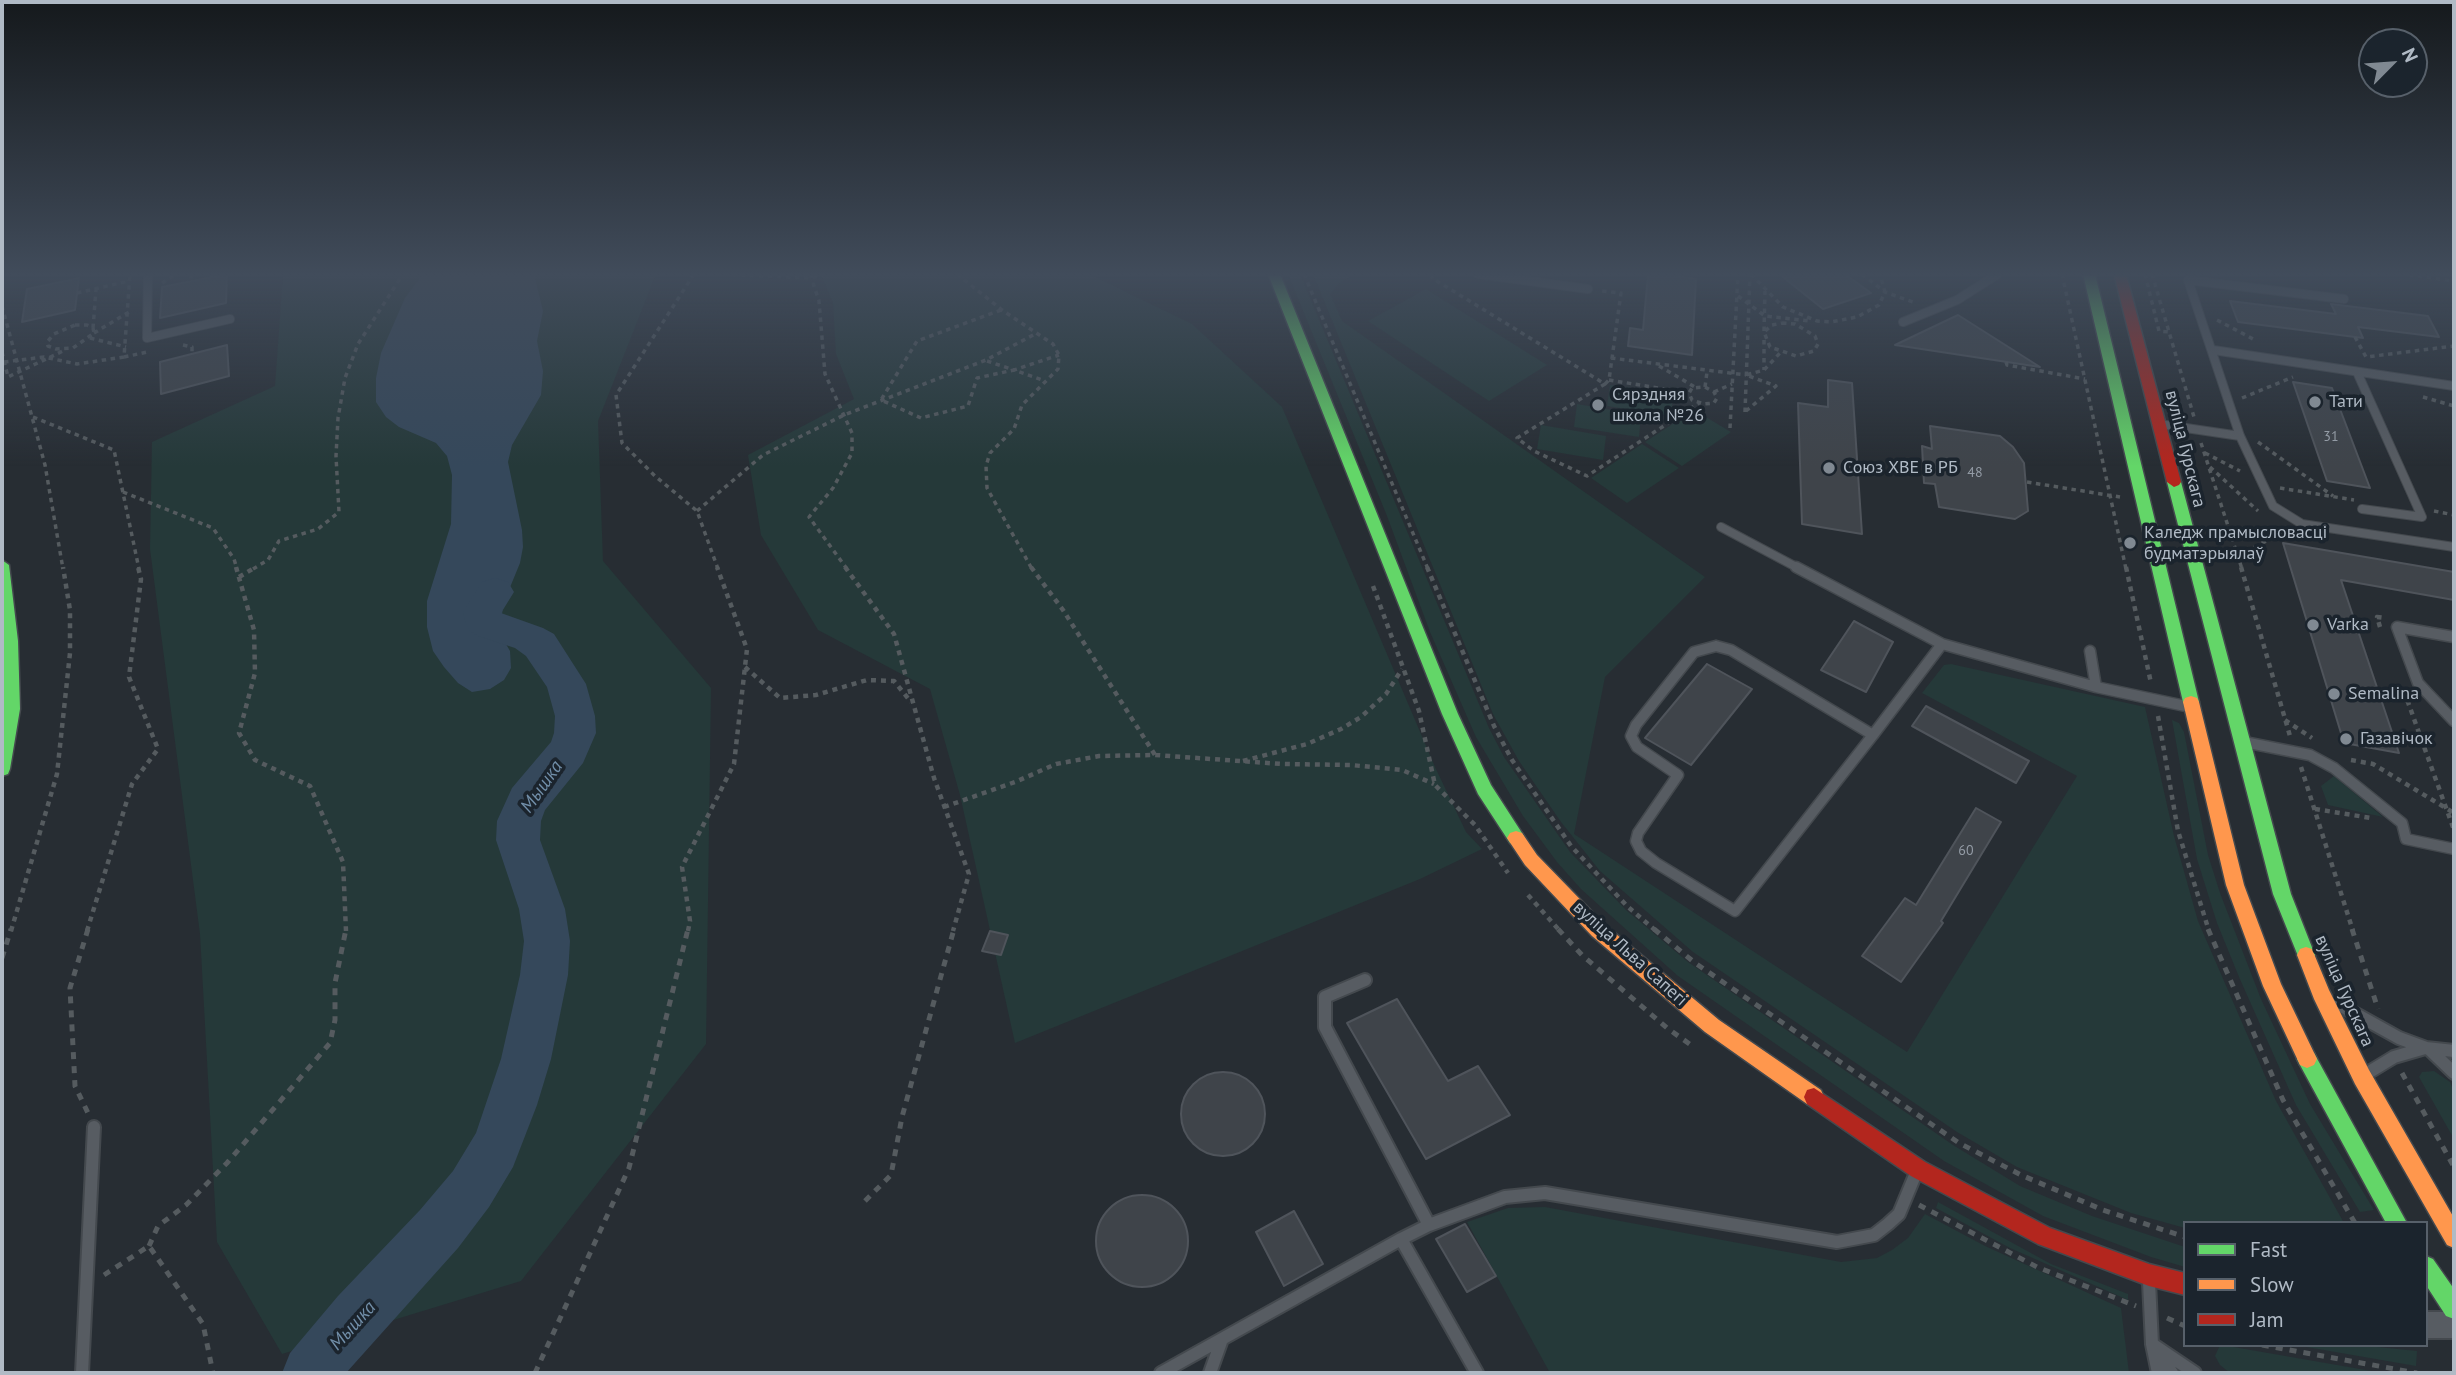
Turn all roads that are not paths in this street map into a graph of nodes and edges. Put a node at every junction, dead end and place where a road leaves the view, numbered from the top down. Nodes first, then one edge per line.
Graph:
1 (1300, 338) edge
2 (2105, 338) edge
3 (2136, 338) edge
4 (2208, 338) edge
5 (2213, 350) junction
6 (2357, 372) junction
7 (2454, 386) edge
8 (2120, 401) junction
9 (2158, 424) junction
10 (2240, 436) junction
11 (2363, 505) road end
12 (1721, 527) dead end
13 (2454, 547) edge
14 (2, 565) edge
15 (2454, 637) edge
16 (1942, 644) junction
17 (2090, 651) dead end
18 (2096, 687) junction
19 (2191, 707) junction
20 (2233, 714) junction
21 (2454, 720) edge
22 (2197, 733) junction
23 (1873, 735) junction
24 (2230, 739) junction
25 (2, 769) edge
26 (2454, 849) edge
27 (1366, 980) dead end
28 (2321, 993) junction
29 (2427, 1048) junction
30 (2454, 1051) edge
31 (2454, 1073) edge
32 (2362, 1077) junction
33 (2316, 1078) junction
34 (94, 1127) road end
35 (1918, 1169) junction
36 (2396, 1221) edge
37 (1429, 1225) junction
38 (2454, 1238) edge
39 (1401, 1240) junction
40 (2428, 1269) edge
41 (2148, 1275) junction
42 (2183, 1284) edge
43 (2454, 1308) edge
44 (2428, 1325) edge
45 (2454, 1325) edge
46 (1221, 1342) junction
47 (2152, 1344) junction
48 (82, 1373) edge
49 (1161, 1373) edge
50 (1210, 1373) edge
51 (1477, 1373) edge
52 (2158, 1373) edge
53 (2172, 1373) edge
54 (2195, 1373) edge

1 - 35 main road, вуліца Льва Сапегі
2 - 8 main road
3 - 9 main road, вуліца Гурскага
4 - 5 lane
5 - 6 lane
5 - 10 lane
6 - 7 lane
6 - 11 lane
8 - 9 main road
8 - 19 main road
9 - 10 lane
9 - 20 main road, вуліца Гурскага
10 - 13 lane
12 - 16 lane
14 - 25 main road
15 - 21 lane
16 - 18 lane
16 - 23 lane
17 - 18 lane
18 - 19 lane
19 - 20 main road
19 - 22 main road
20 - 24 main road, вуліца Гурскага
22 - 24 main road
22 - 33 main road
23 - 23 lane
24 - 26 lane
24 - 28 main road, вуліца Гурскага
27 - 37 lane
28 - 29 lane
28 - 32 main road, вуліца Гурскага
29 - 30 lane
29 - 31 lane
29 - 32 lane
32 - 33 main road
32 - 38 main road, вуліца Гурскага
33 - 36 main road
34 - 48 lane
35 - 37 lane
35 - 41 main road, вуліца Льва Сапегі
37 - 39 lane
39 - 46 lane
39 - 51 lane
40 - 43 main road
41 - 42 main road, вуліца Льва Сапегі
41 - 47 lane
44 - 45 street
46 - 49 lane
46 - 50 lane
47 - 52 lane
47 - 53 lane
47 - 54 lane

